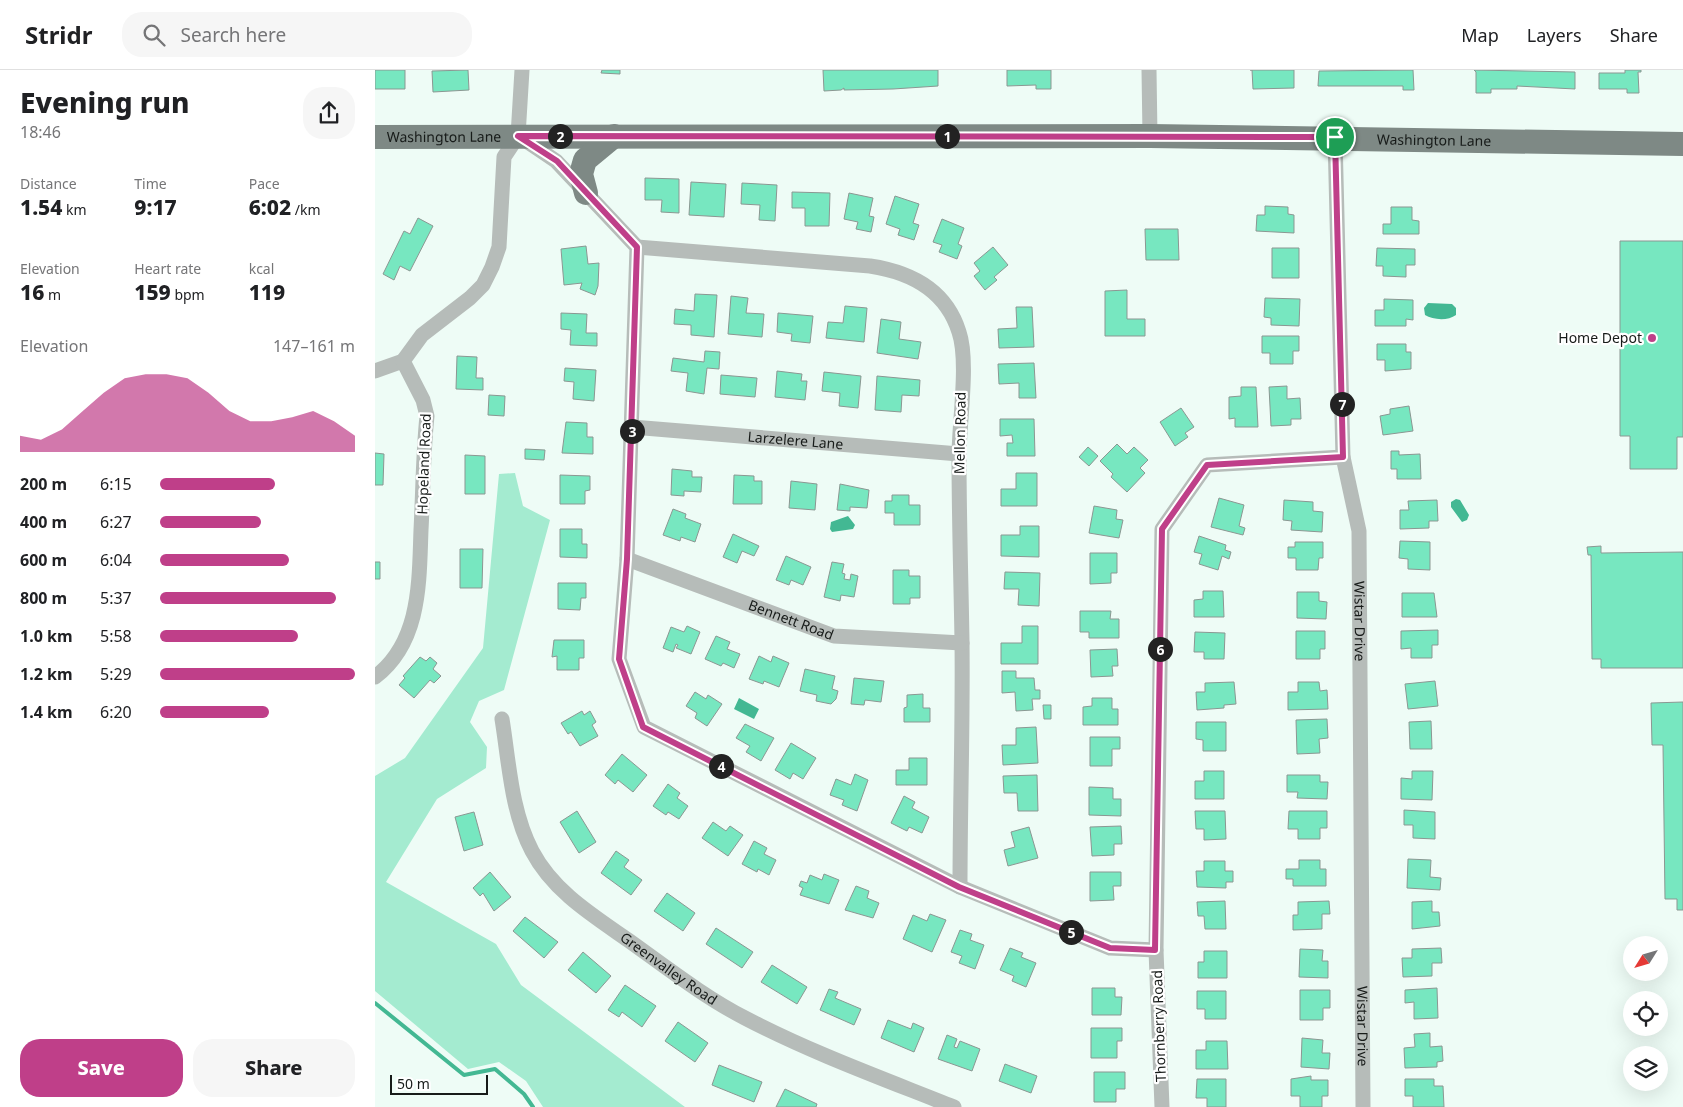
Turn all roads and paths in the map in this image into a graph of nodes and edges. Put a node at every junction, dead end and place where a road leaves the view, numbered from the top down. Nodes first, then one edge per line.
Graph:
1 (522, 70) edge
2 (1149, 70) edge
3 (518, 136) junction
4 (614, 136) junction
5 (1150, 136) junction
6 (375, 137) edge
7 (1335, 137) junction
8 (1683, 144) edge
9 (586, 193) junction
10 (637, 247) junction
11 (403, 362) junction
12 (375, 371) edge
13 (632, 427) junction
14 (959, 454) junction
15 (1343, 457) junction
16 (627, 559) junction
17 (962, 643) junction
18 (375, 677) edge
19 (502, 719) dead end
20 (959, 887) junction
21 (1155, 950) junction
22 (954, 1107) edge
23 (1162, 1107) edge
24 (1363, 1107) edge

1 - 3 street
2 - 5 street
3 - 4 main road, Washington Lane
3 - 6 main road, Washington Lane
3 - 9 street
3 - 11 street
4 - 5 main road, Washington Lane
4 - 9 main road
5 - 7 main road, Washington Lane
7 - 8 main road, Washington Lane
7 - 15 street, Wistar Drive
9 - 10 street
10 - 13 street
10 - 14 street, Mellon Road
11 - 12 street
11 - 18 street, Hopeland Road
13 - 14 street, Larzelere Lane
13 - 16 street
14 - 17 street, Mellon Road
15 - 21 street, Thornberry Road
15 - 24 street, Wistar Drive
16 - 17 street, Bennett Road
16 - 20 street
17 - 20 street, Mellon Road
19 - 22 street, Greenvalley Road
20 - 21 street
21 - 23 street, Thornberry Road

